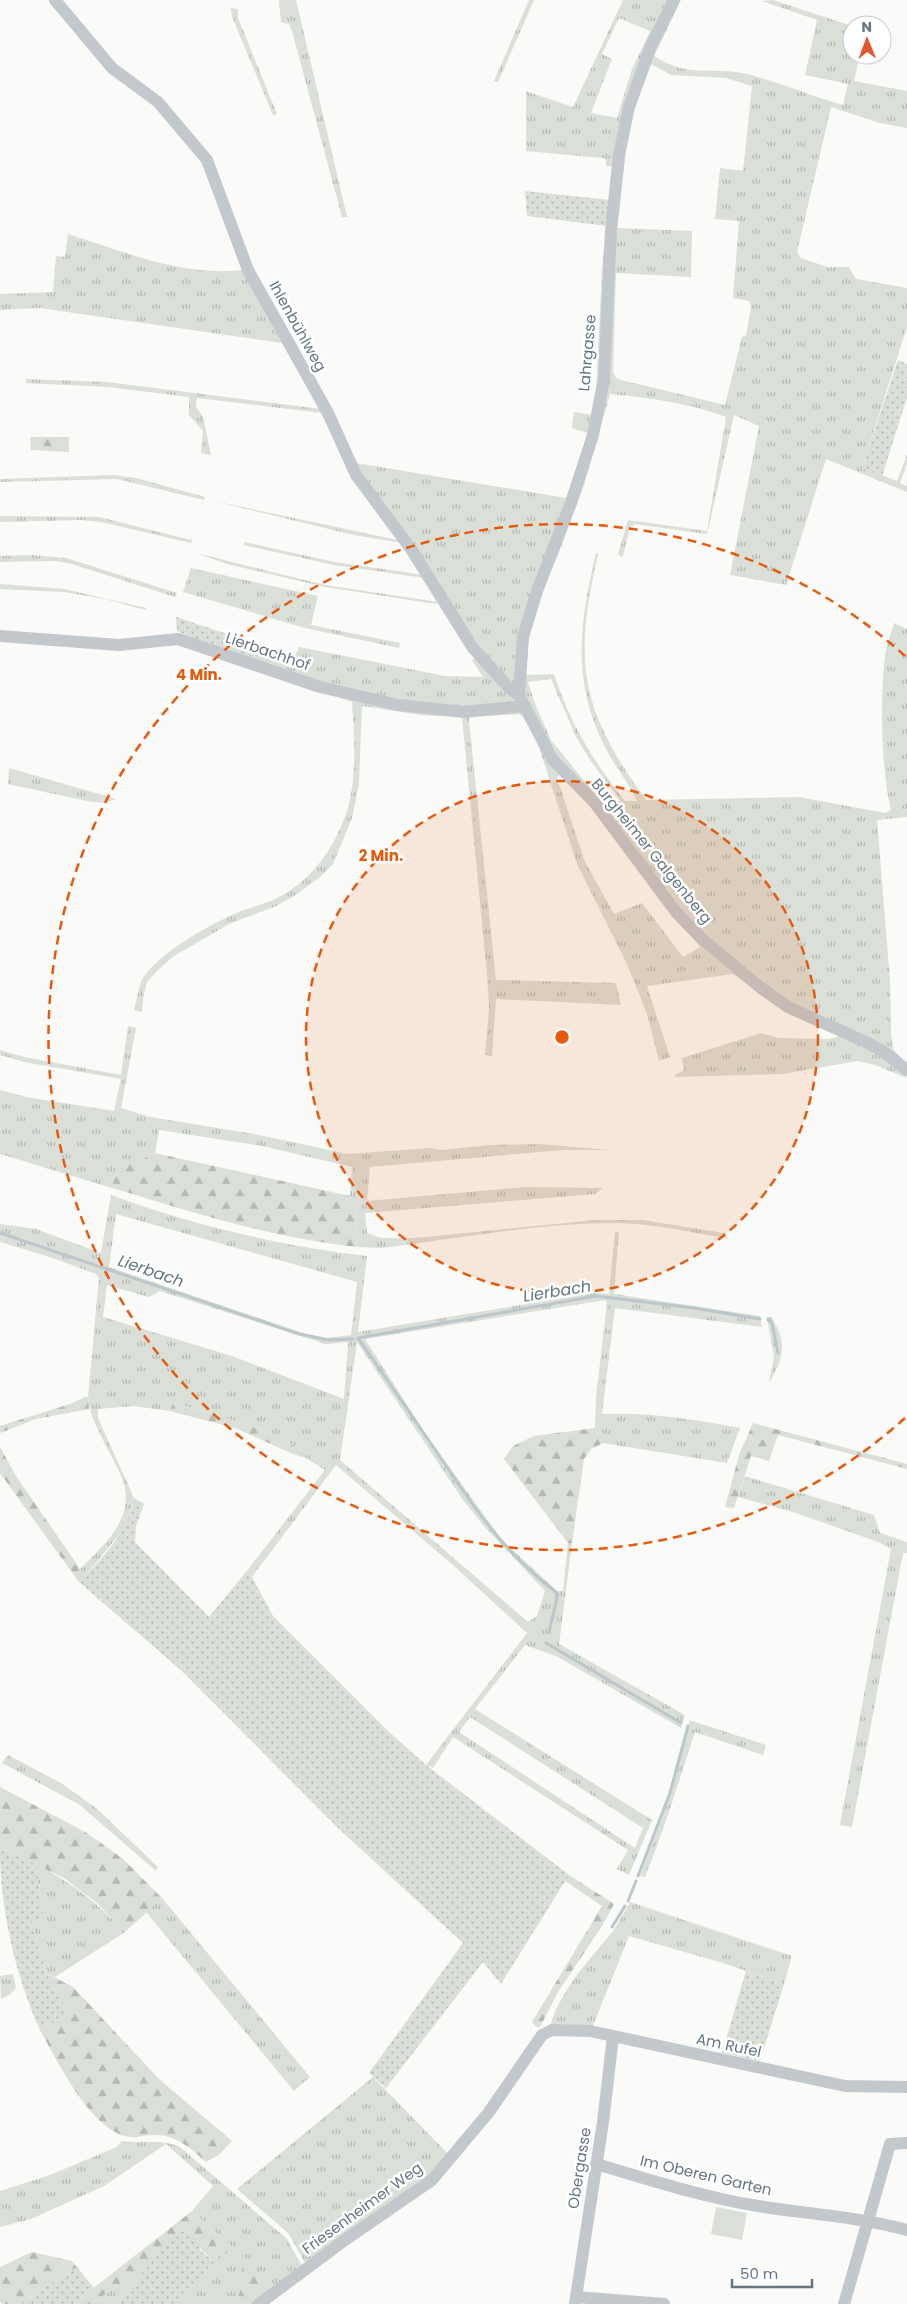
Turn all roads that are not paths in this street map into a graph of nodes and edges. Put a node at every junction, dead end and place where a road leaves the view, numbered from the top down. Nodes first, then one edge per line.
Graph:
1 (54, 0) edge
2 (674, 0) edge
3 (0, 636) edge
4 (520, 676) junction
5 (503, 681) junction
6 (521, 700) junction
7 (907, 1070) edge
8 (545, 2032) joint
9 (613, 2037) junction
10 (907, 2087) edge
11 (907, 2143) edge
12 (596, 2164) junction
13 (869, 2220) junction
14 (907, 2230) edge
15 (575, 2300) edge
16 (260, 2304) edge
17 (664, 2304) edge
18 (844, 2304) edge

1 - 5 street, Ihlenbühlweg
2 - 4 street, Lahrgasse
3 - 6 street, Lierbachhof
4 - 5 street
4 - 6 street, Lahrgasse
5 - 6 street, Ihlenbühlweg
6 - 7 street, Burgheimer Galgenberg
8 - 9 street, Am Rufel
8 - 16 street, Friesenheimer Weg
9 - 10 street, Am Rufel
9 - 12 street, Obergasse
11 - 13 street
12 - 13 street, Im Oberen Garten
12 - 15 street, Obergasse
13 - 14 street, Im Oberen Garten
13 - 18 street
15 - 17 street

